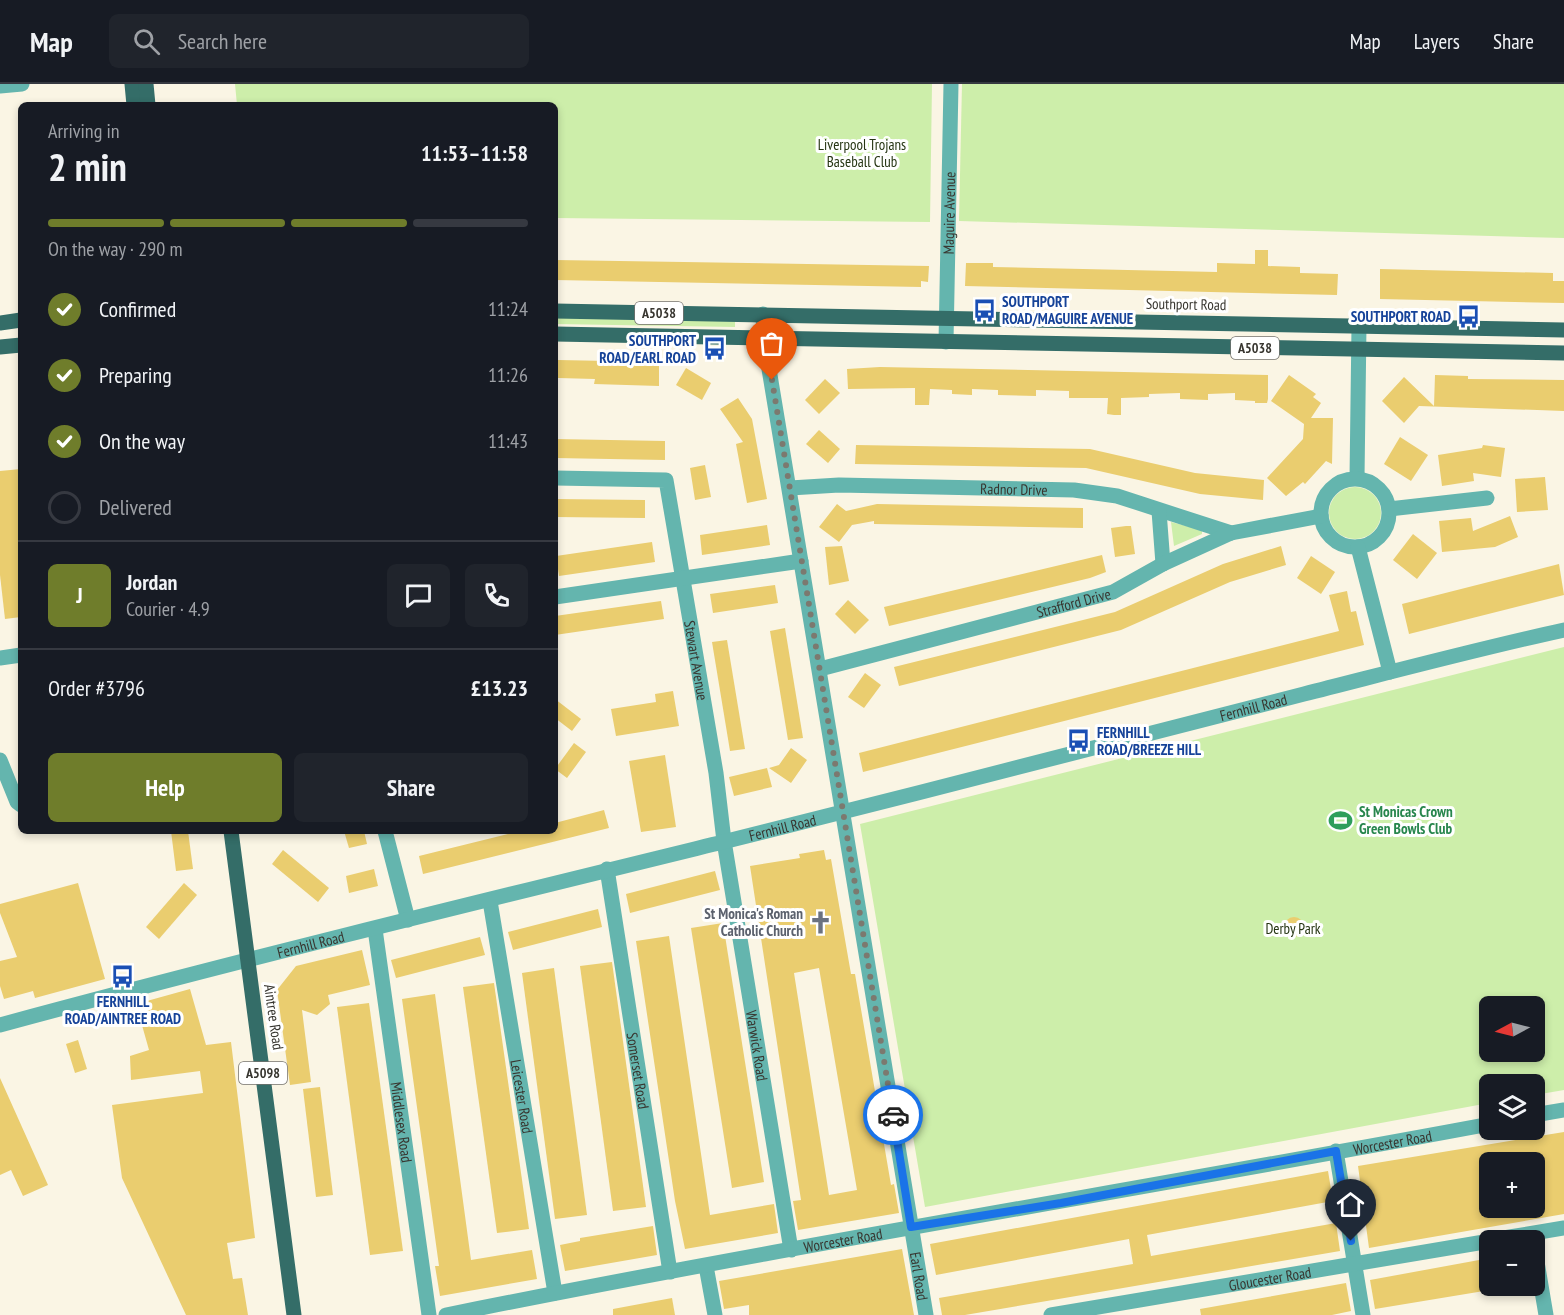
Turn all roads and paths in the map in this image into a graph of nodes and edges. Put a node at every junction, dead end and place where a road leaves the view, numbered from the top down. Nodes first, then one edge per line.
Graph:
1 (22, 84) edge
2 (132, 84) edge
3 (146, 84) edge
4 (951, 84) edge
5 (0, 87) edge
6 (134, 102) edge
7 (148, 102) edge
8 (558, 311) edge
9 (763, 314) junction
10 (947, 319) junction
11 (18, 320) edge
12 (0, 323) edge
13 (1359, 326) junction
14 (1564, 330) edge
15 (558, 334) edge
16 (764, 339) junction
17 (946, 342) junction
18 (18, 345) edge
19 (0, 347) edge
20 (1358, 350) junction
21 (1564, 353) edge
22 (558, 478) edge
23 (1357, 478) junction
24 (790, 488) junction
25 (1487, 498) dead end
26 (1389, 509) junction
27 (1159, 511) junction
28 (1320, 516) junction
29 (1231, 533) junction
30 (1358, 548) junction
31 (801, 561) junction
32 (1163, 564) junction
33 (682, 579) junction
34 (558, 597) edge
35 (1564, 630) edge
36 (18, 655) edge
37 (0, 658) edge
38 (820, 669) junction
39 (1390, 672) junction
40 (0, 759) edge
41 (18, 803) edge
42 (841, 810) junction
43 (231, 834) edge
44 (386, 834) edge
45 (724, 842) junction
46 (607, 869) junction
47 (490, 901) junction
48 (408, 920) junction
49 (375, 929) junction
50 (247, 959) junction
51 (0, 1024) edge
52 (1564, 1110) edge
53 (1545, 1114) edge
54 (1479, 1126) edge
55 (1336, 1151) junction
56 (911, 1227) junction
57 (1564, 1228) edge
58 (1545, 1235) edge
59 (1479, 1243) edge
60 (791, 1250) junction
61 (1355, 1263) junction
62 (706, 1266) junction
63 (670, 1272) junction
64 (555, 1293) junction
65 (1543, 1296) edge
66 (294, 1315) edge
67 (429, 1315) edge
68 (446, 1315) edge
69 (715, 1315) edge
70 (926, 1315) edge
71 (1051, 1315) edge
72 (1363, 1315) edge
73 (1546, 1315) edge

1 - 5 street
2 - 6 main road
3 - 7 main road
4 - 10 street, Maguire Avenue
8 - 9 main road, Southport Road / A5038
9 - 10 main road, Southport Road / A5038
9 - 16 street, Earl Road
10 - 13 main road, Southport Road / A5038
10 - 17 street, Maguire Avenue
11 - 12 main road
13 - 14 main road, Southport Road / A5038
13 - 20 street
15 - 16 main road, A5038
16 - 17 main road, A5038
16 - 24 street, Earl Road
17 - 20 main road, A5038
18 - 19 main road
20 - 21 main road, A5038
20 - 23 street
22 - 33 street, Stewart Avenue
23 - 26 street
23 - 28 street
24 - 27 street, Radnor Drive
24 - 31 street, Earl Road
25 - 26 street
26 - 30 street
27 - 29 street, Radnor Drive
27 - 32 street
28 - 29 street, Strafford Drive
28 - 30 street
29 - 32 street, Strafford Drive
30 - 39 street
31 - 33 street
31 - 38 street, Earl Road
32 - 38 street, Strafford Drive
33 - 34 street
33 - 45 street, Stewart Avenue
35 - 39 street, Fernhill Road
36 - 37 street
38 - 42 street, Earl Road
39 - 42 street, Fernhill Road
40 - 41 street
42 - 45 street, Fernhill Road
42 - 56 street, Earl Road
43 - 50 main road, Aintree Road / A5098
44 - 48 street
45 - 46 street, Fernhill Road
45 - 60 street, Warwick Road
46 - 47 street, Fernhill Road
46 - 63 street, Somerset Road
47 - 48 street, Fernhill Road
47 - 64 street, Leicester Road
48 - 49 street, Fernhill Road
49 - 50 street, Fernhill Road
49 - 67 street, Middlesex Road
50 - 51 street, Fernhill Road
50 - 66 main road, Aintree Road / A5098
52 - 53 street
54 - 55 street, Worcester Road
55 - 56 street, Worcester Road
55 - 61 street
56 - 60 street, Worcester Road
56 - 70 street, Earl Road
57 - 58 street, Gloucester Road
59 - 61 street, Gloucester Road
60 - 62 street, Worcester Road
61 - 71 street, Gloucester Road
61 - 72 street
62 - 63 street, Worcester Road
62 - 69 street
63 - 64 street, Worcester Road
64 - 68 street, Worcester Road
65 - 73 street

